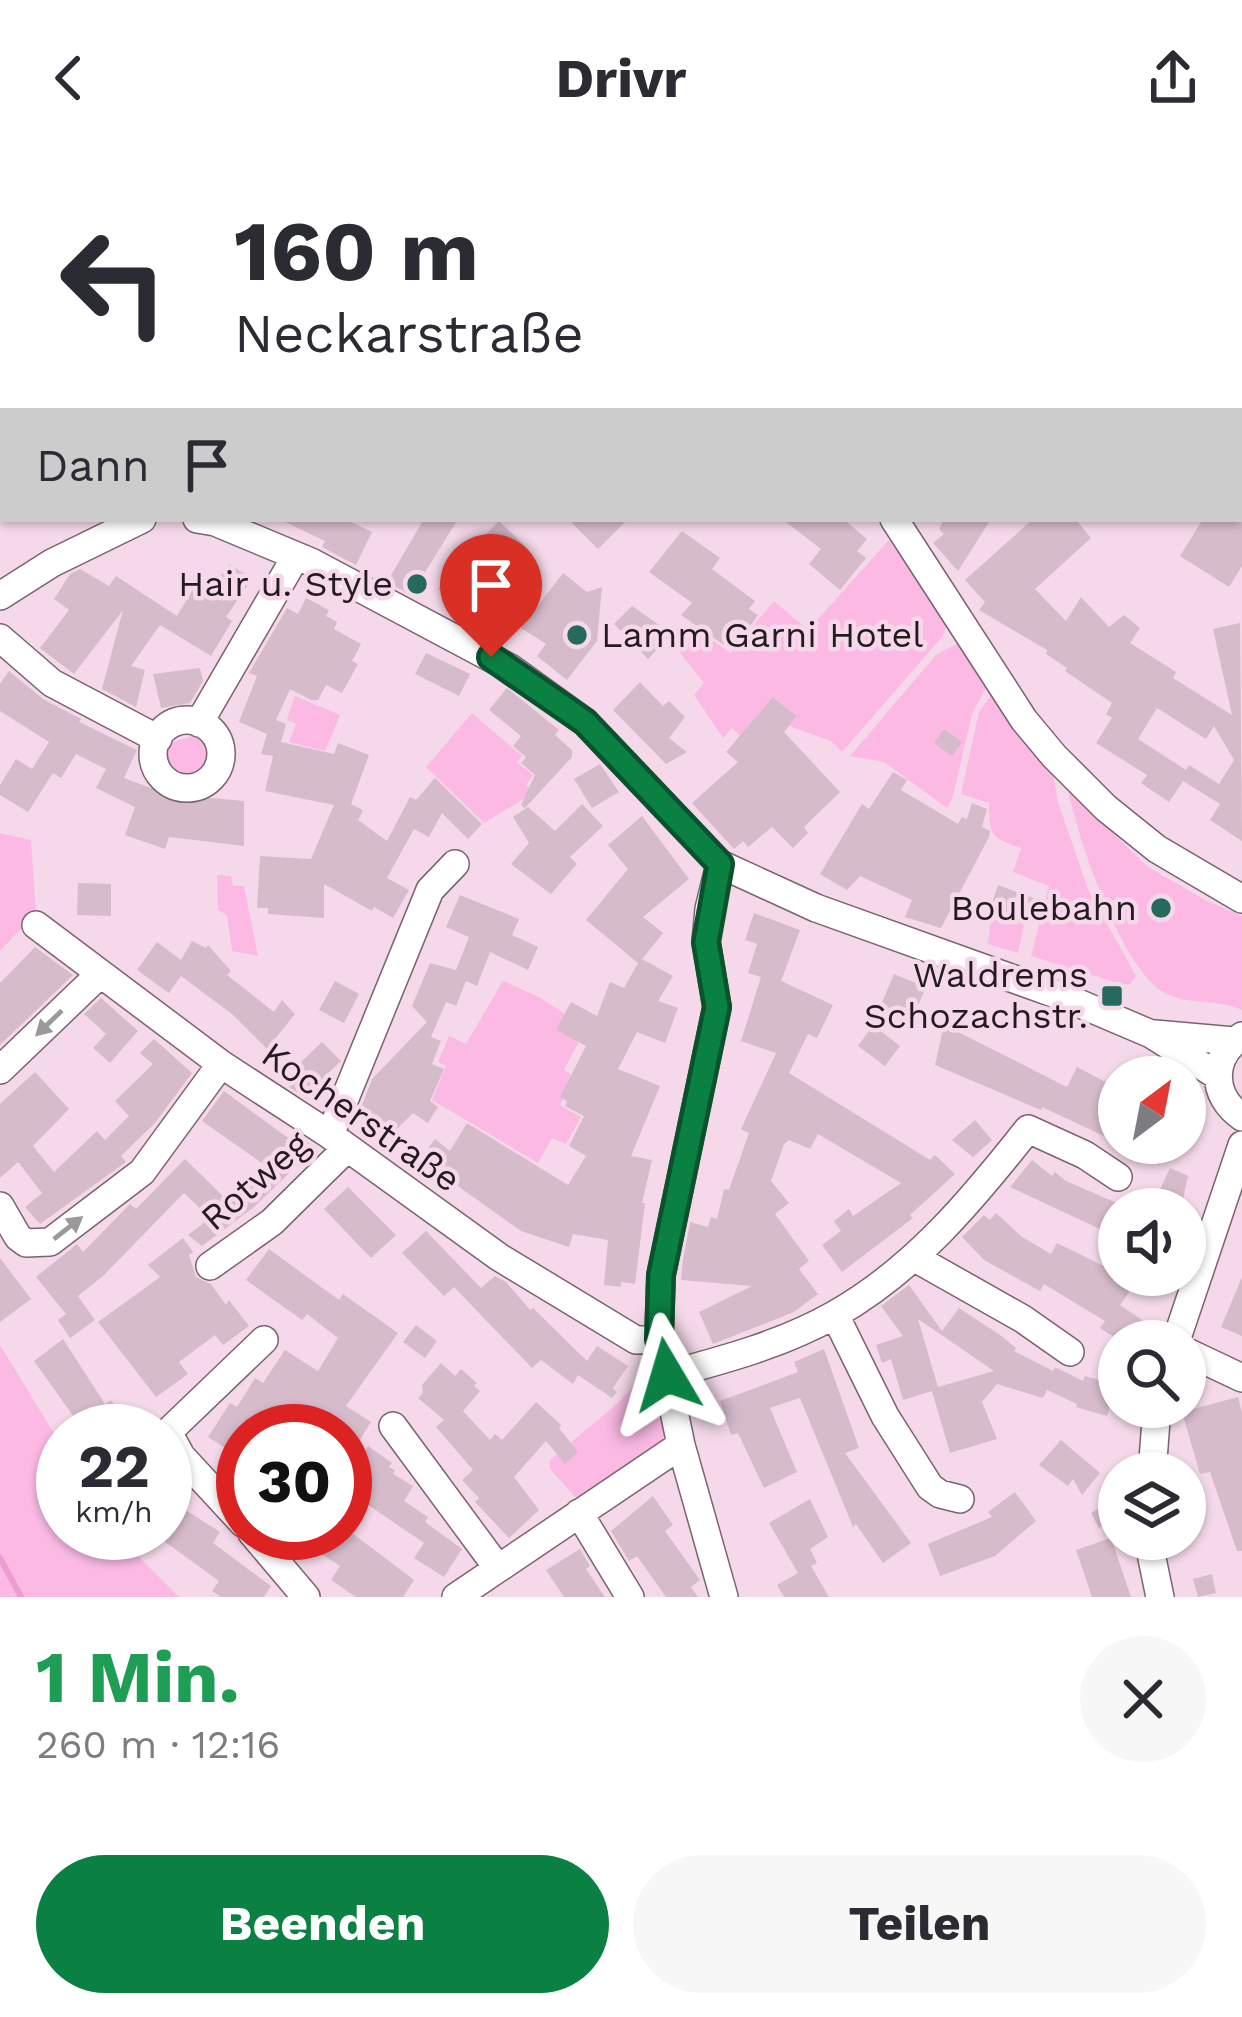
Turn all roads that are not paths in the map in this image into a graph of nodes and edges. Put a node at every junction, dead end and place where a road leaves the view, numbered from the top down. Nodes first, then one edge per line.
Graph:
1 (136, 522) edge
2 (214, 522) edge
3 (896, 522) edge
4 (296, 556) junction
5 (0, 596) edge
6 (0, 638) edge
7 (199, 723) junction
8 (158, 739) junction
9 (455, 864) dead end
10 (720, 864) junction
11 (1242, 899) edge
12 (36, 925) dead end
13 (99, 975) junction
14 (1150, 1034) junction
15 (1238, 1038) edge
16 (221, 1064) junction
17 (0, 1070) edge
18 (1217, 1076) junction
19 (1242, 1117) edge
20 (338, 1142) junction
21 (1242, 1145) edge
22 (1118, 1178) dead end
23 (0, 1206) edge
24 (915, 1258) junction
25 (210, 1266) dead end
26 (835, 1315) junction
27 (1183, 1320) edge
28 (659, 1339) junction
29 (264, 1340) dead end
30 (1070, 1352) dead end
31 (1206, 1361) edge
32 (667, 1375) junction
33 (1242, 1378) edge
34 (393, 1426) dead end
35 (681, 1445) junction
36 (216, 1493) edge
37 (960, 1499) dead end
38 (579, 1513) junction
39 (275, 1560) edge
40 (1152, 1560) edge
41 (497, 1567) junction
42 (306, 1597) edge
43 (457, 1597) edge
44 (630, 1597) edge
45 (724, 1597) edge
46 (1160, 1597) edge

1 - 5 street
2 - 4 street
3 - 11 street
4 - 7 street
4 - 10 street
6 - 8 street
7 - 8 street
7 - 8 street
9 - 20 street
10 - 14 street
10 - 28 street
12 - 13 street, Kocherstraße
13 - 16 street, Kocherstraße
13 -> 17 street
14 - 15 street
14 - 18 street
15 - 18 street
16 - 20 street, Kocherstraße
23 -> 16 street
18 - 19 street
20 - 25 street, Rotweg
20 - 28 street, Kocherstraße
21 - 27 street
22 - 24 street
24 - 26 street
24 - 30 street
26 - 32 street
26 - 37 street
28 - 32 street
29 - 36 street
31 - 33 street
32 - 35 street
34 - 41 street
35 - 38 street
35 - 45 street
38 - 41 street
38 - 44 street
39 - 42 street
40 - 46 street
41 - 43 street

